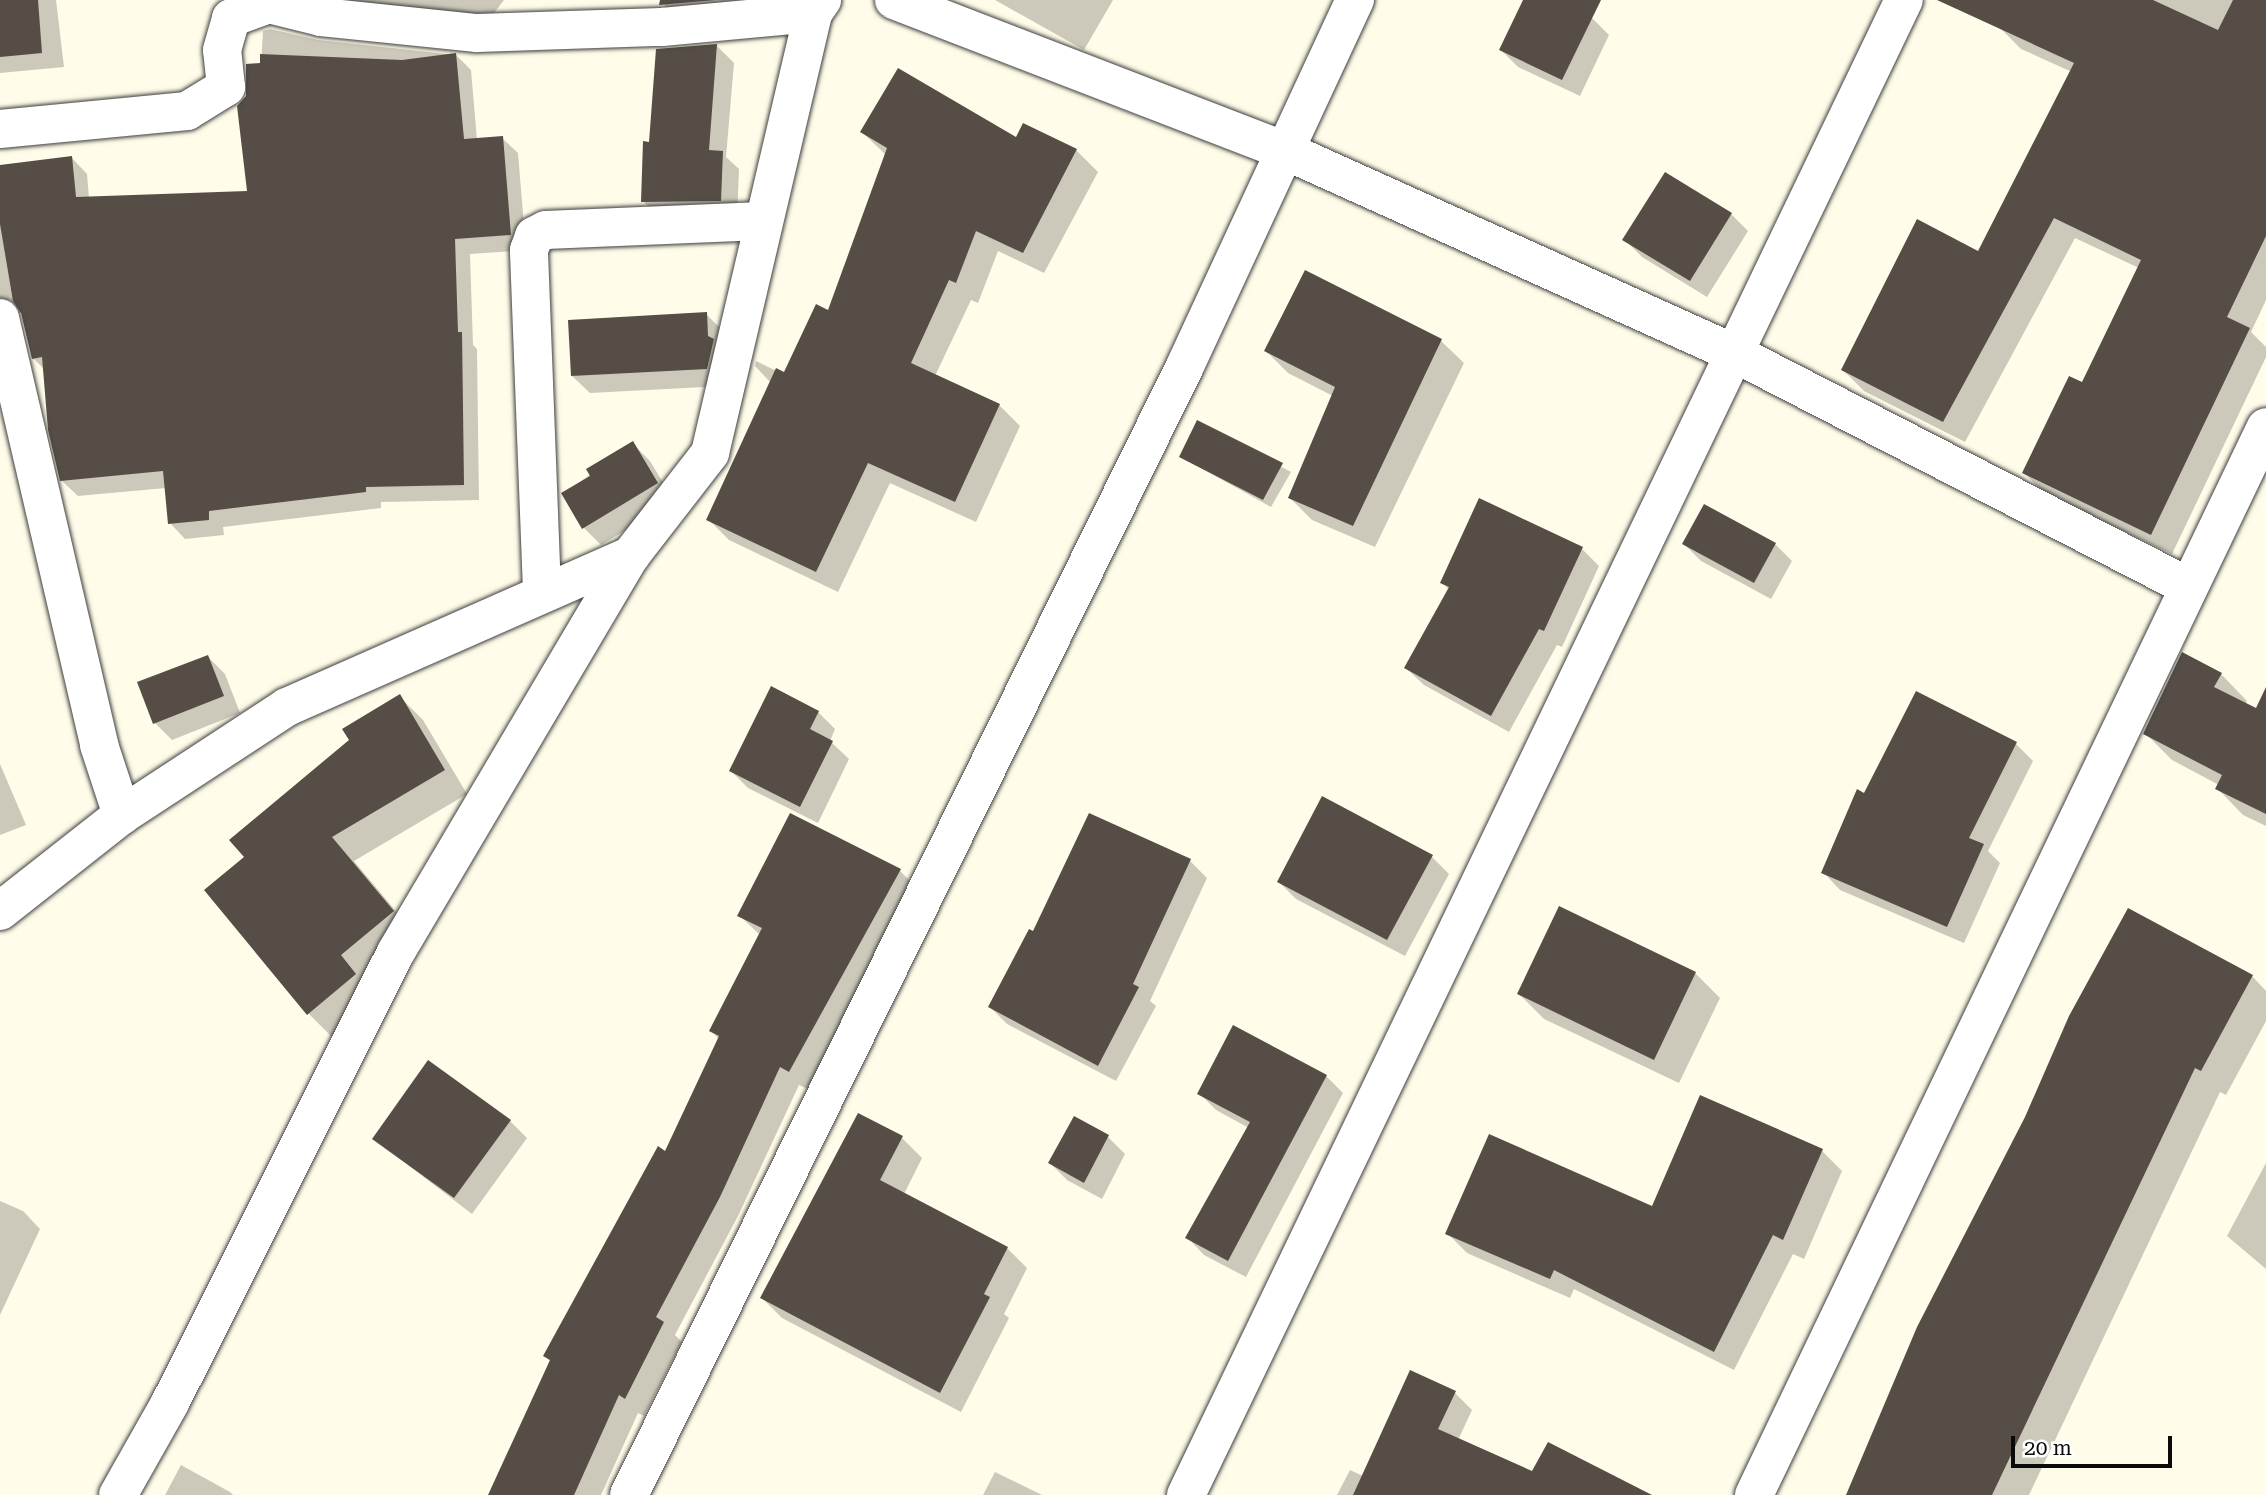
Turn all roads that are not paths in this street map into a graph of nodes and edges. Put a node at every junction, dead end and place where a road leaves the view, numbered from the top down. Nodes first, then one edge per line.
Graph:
1 (895, 0) edge
2 (1355, 0) edge
3 (1904, 0) edge
4 (817, 7) edge
5 (0, 129) edge
6 (1286, 151) junction
7 (762, 221) junction
8 (0, 318) edge
9 (1736, 354) junction
10 (2266, 426) edge
11 (631, 555) junction
12 (2189, 587) junction
13 (542, 591) junction
14 (122, 815) junction
15 (0, 911) edge
16 (118, 1495) edge
17 (629, 1495) edge
18 (1185, 1495) edge
19 (1754, 1495) edge

1 - 6 street
2 - 6 street
3 - 9 street
4 - 5 street
4 - 7 street
6 - 9 street
6 - 17 street
7 - 11 street
7 - 13 street
8 - 14 street
9 - 12 street
9 - 18 street
10 - 12 street
11 - 13 street
11 - 16 street
12 - 19 street
13 - 14 street
14 - 15 street

